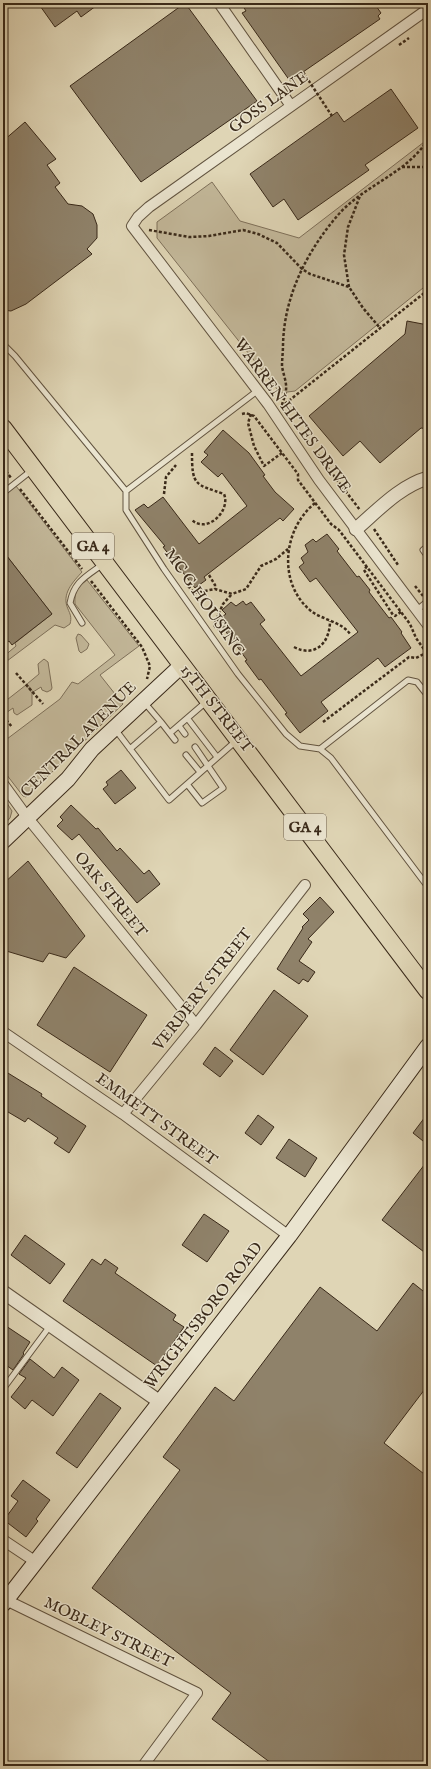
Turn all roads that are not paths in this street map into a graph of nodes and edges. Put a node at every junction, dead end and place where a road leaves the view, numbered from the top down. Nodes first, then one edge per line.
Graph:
1 (219, 3) edge
2 (428, 9) edge
3 (291, 106) junction
4 (132, 226) joint
5 (3, 344) edge
6 (257, 391) junction
7 (3, 428) edge
8 (34, 468) junction
9 (428, 478) edge
10 (126, 491) junction
11 (3, 492) edge
12 (356, 529) junction
13 (428, 546) edge
14 (428, 557) edge
15 (106, 562) junction
16 (428, 602) edge
17 (424, 617) edge
18 (82, 623) dead end
19 (181, 666) junction
20 (428, 696) edge
21 (208, 700) junction
22 (143, 701) junction
23 (188, 719) junction
24 (161, 722) junction
25 (179, 726) junction
26 (114, 728) junction
27 (170, 733) junction
28 (185, 734) dead end
29 (238, 739) junction
30 (175, 740) dead end
31 (195, 748) dead end
32 (130, 749) junction
33 (320, 750) junction
34 (186, 754) dead end
35 (217, 757) junction
36 (208, 766) junction
37 (200, 772) junction
38 (3, 784) edge
39 (187, 784) junction
40 (27, 817) junction
41 (3, 841) edge
42 (305, 885) dead end
43 (428, 887) edge
44 (428, 990) edge
45 (196, 1025) junction
46 (3, 1032) edge
47 (428, 1046) edge
48 (123, 1114) junction
49 (289, 1236) junction
50 (3, 1292) edge
51 (50, 1325) junction
52 (3, 1389) edge
53 (160, 1402) junction
54 (3, 1540) edge
55 (36, 1562) junction
56 (4, 1602) edge
57 (143, 1766) edge

1 - 3 street
2 - 3 street, GOSS LANE
3 - 4 street, GOSS LANE
4 - 6 street, WARREN HITES DRIVE
5 - 10 lane
6 - 10 lane
6 - 12 street, WARREN HITES DRIVE
7 - 8 main road, 15TH STREET / GA 4
8 - 11 lane
8 - 15 main road, 15TH STREET / GA 4
9 - 12 street
10 - 33 lane, MC G HOUSING
12 - 17 street, WARREN HITES DRIVE
13 - 14 lane
15 - 18 lane
15 - 19 main road, 15TH STREET / GA 4
16 - 17 lane
19 - 21 main road, 15TH STREET / GA 4
19 - 22 main road, CENTRAL AVENUE
20 - 33 lane
21 - 23 lane
21 - 29 main road, 15TH STREET / GA 4
22 - 24 lane
22 - 26 main road, CENTRAL AVENUE
23 - 25 lane
23 - 35 lane
24 - 27 lane
24 - 32 lane
25 - 27 lane
25 - 28 lane
26 - 32 lane
26 - 40 main road, CENTRAL AVENUE
27 - 30 lane
29 - 35 lane
29 - 44 main road, 15TH STREET / GA 4
31 - 36 lane
32 - 39 lane
33 - 43 lane
34 - 37 lane
35 - 36 lane
36 - 37 lane
36 - 39 lane
37 - 39 lane
38 - 40 street, OAK STREET
40 - 41 main road, CENTRAL AVENUE
40 - 45 street, OAK STREET
42 - 45 street, VERDERY STREET
45 - 48 street, VERDERY STREET
46 - 48 street, EMMETT STREET
47 - 49 main road, WRIGHTSBORO ROAD
48 - 49 street, EMMETT STREET
49 - 53 main road, WRIGHTSBORO ROAD
50 - 51 street
51 - 52 lane
51 - 53 street
53 - 55 main road, WRIGHTSBORO ROAD
54 - 55 street
55 - 56 main road, WRIGHTSBORO ROAD
56 - 57 street, MOBLEY STREET

